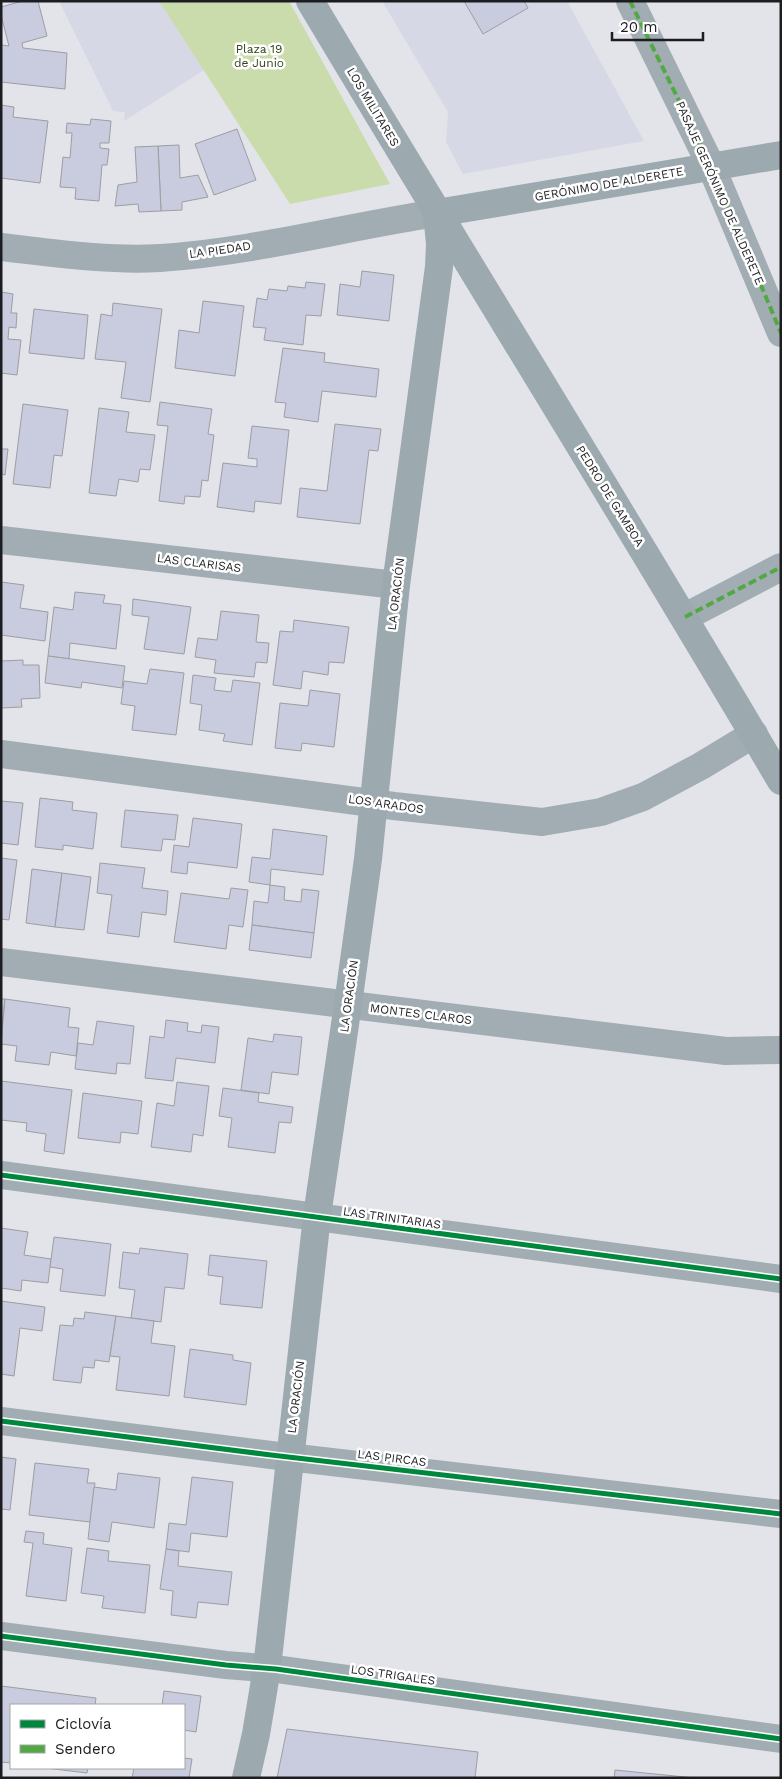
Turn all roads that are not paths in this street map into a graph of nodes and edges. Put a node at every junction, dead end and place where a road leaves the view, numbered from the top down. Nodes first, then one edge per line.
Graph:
1 (310, 1) edge
2 (630, 1) edge
3 (781, 155) edge
4 (711, 166) junction
5 (437, 213) junction
6 (1, 247) edge
7 (781, 333) edge
8 (1, 540) edge
9 (781, 567) edge
10 (396, 585) junction
11 (685, 617) junction
12 (754, 734) junction
13 (1, 754) edge
14 (781, 781) edge
15 (373, 802) junction
16 (1, 962) edge
17 (348, 1004) junction
18 (781, 1050) edge
19 (1, 1175) edge
20 (317, 1216) junction
21 (781, 1279) edge
22 (1, 1421) edge
23 (290, 1456) junction
24 (781, 1514) edge
25 (1, 1636) edge
26 (267, 1668) junction
27 (781, 1739) edge
28 (246, 1778) edge

1 - 5 main road, LOS MILITARES
2 - 4 street, PASAJE GERÓNIMO DE ALDERETE
3 - 4 main road, GERÓNIMO DE ALDERETE
4 - 5 main road, GERÓNIMO DE ALDERETE
4 - 7 street, PASAJE GERÓNIMO DE ALDERETE
5 - 6 street, LA PIEDAD
5 - 10 main road, LA ORACIÓN
5 - 11 main road, PEDRO DE GAMBOA
8 - 10 street, LAS CLARISAS
9 - 11 street
10 - 15 main road, LA ORACIÓN
11 - 12 main road, PEDRO DE GAMBOA
12 - 14 main road, PEDRO DE GAMBOA
12 - 15 street, LOS ARADOS
13 - 15 street, LOS ARADOS
15 - 17 main road, LA ORACIÓN
16 - 17 street, MONTES CLAROS
17 - 18 street, MONTES CLAROS
17 - 20 main road, LA ORACIÓN
19 - 20 street, LAS TRINITARIAS
20 - 21 street, LAS TRINITARIAS
20 - 23 main road, LA ORACIÓN
22 - 23 street, LAS PIRCAS
23 - 24 street, LAS PIRCAS
23 - 26 main road, LA ORACIÓN
25 - 26 street, LOS TRIGALES
26 - 27 street, LOS TRIGALES
26 - 28 main road, LA ORACIÓN

